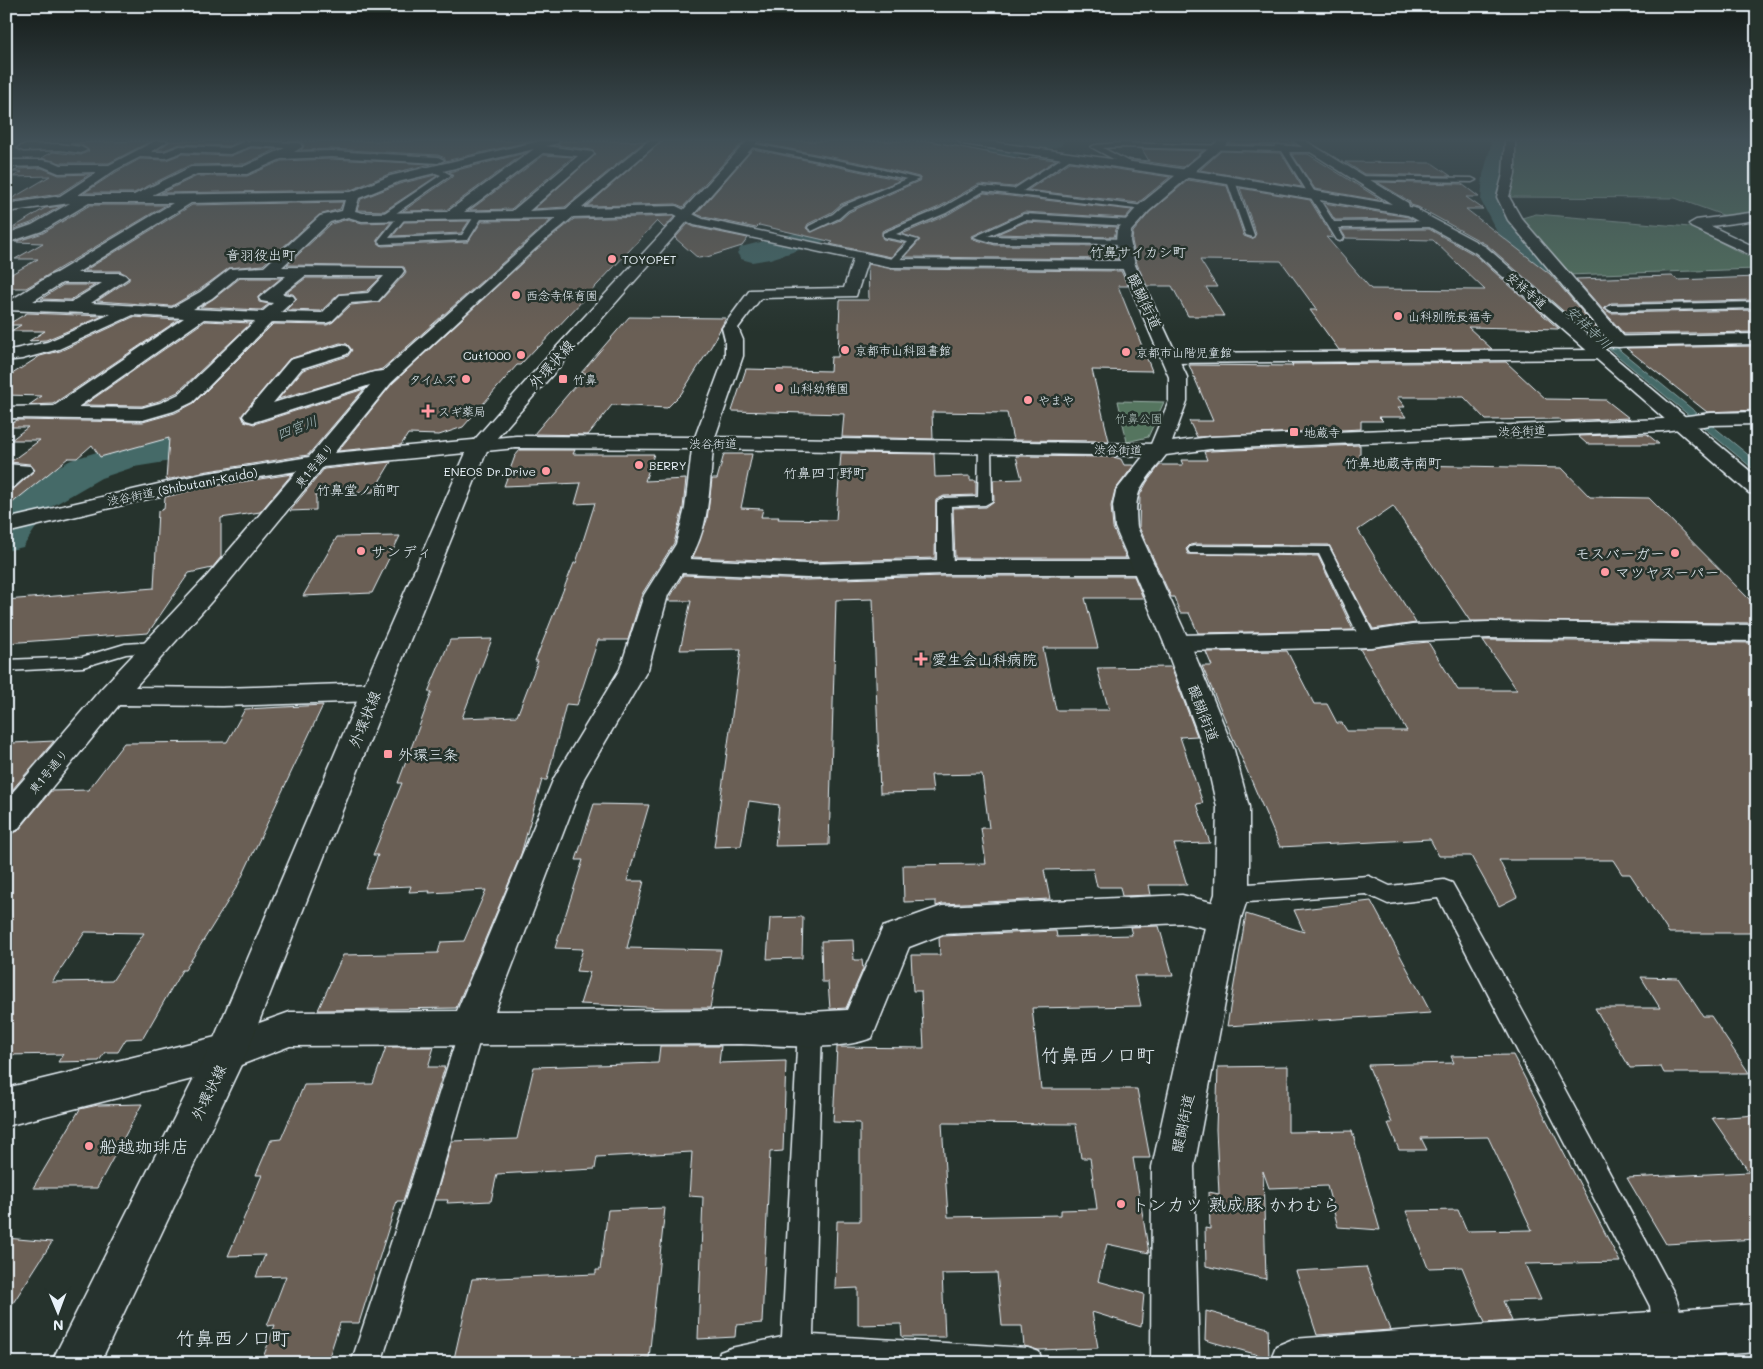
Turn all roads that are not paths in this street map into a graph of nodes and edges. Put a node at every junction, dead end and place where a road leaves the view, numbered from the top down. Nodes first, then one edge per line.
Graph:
1 (24, 205) edge
2 (77, 205) edge
3 (178, 205) edge
4 (350, 205) edge
5 (403, 205) edge
6 (465, 205) edge
7 (528, 205) edge
8 (579, 205) edge
9 (694, 205) edge
10 (852, 205) edge
11 (953, 205) edge
12 (1119, 205) edge
13 (1148, 205) edge
14 (1239, 205) edge
15 (1319, 205) edge
16 (1369, 205) edge
17 (1402, 205) edge
18 (1507, 205) edge
19 (6, 208) edge
20 (1144, 208) junction
21 (572, 212) junction
22 (1413, 212) junction
23 (348, 213) junction
24 (480, 214) junction
25 (451, 215) junction
26 (516, 215) junction
27 (685, 215) junction
28 (386, 216) junction
29 (403, 216) junction
30 (1757, 216) edge
31 (1130, 223) junction
32 (1436, 224) junction
33 (1332, 225) junction
34 (812, 228) dead end
35 (28, 232) junction
36 (1250, 235) dead end
37 (1340, 238) dead end
38 (6, 239) edge
39 (1123, 241) junction
40 (25, 247) dead end
41 (1757, 254) edge
42 (861, 257) junction
43 (892, 262) junction
44 (1128, 265) junction
45 (268, 272) junction
46 (300, 272) junction
47 (56, 278) junction
48 (1757, 305) edge
49 (13, 308) edge
50 (73, 308) junction
51 (1612, 308) dead end
52 (130, 312) junction
53 (174, 313) junction
54 (198, 315) junction
55 (265, 318) junction
56 (326, 318) junction
57 (1757, 339) edge
58 (1587, 342) junction
59 (1618, 342) junction
60 (341, 350) junction
61 (1601, 355) junction
62 (6, 356) edge
63 (1170, 358) junction
64 (383, 378) junction
65 (58, 412) junction
66 (6, 414) edge
67 (1757, 418) edge
68 (1685, 422) junction
69 (703, 443) junction
70 (479, 446) junction
71 (985, 447) junction
72 (1159, 450) junction
73 (318, 462) junction
74 (6, 470) edge
75 (6, 482) edge
76 (1757, 488) edge
77 (6, 526) edge
78 (1195, 550) dead end
79 (673, 566) junction
80 (945, 567) junction
81 (1144, 567) junction
82 (1757, 633) edge
83 (1368, 639) junction
84 (1177, 643) junction
85 (155, 647) junction
86 (6, 666) edge
87 (375, 692) junction
88 (111, 696) junction
89 (6, 822) edge
90 (1228, 906) junction
91 (469, 1029) junction
92 (810, 1029) junction
93 (228, 1052) junction
94 (6, 1107) edge
95 (1757, 1328) edge
96 (1668, 1335) junction
97 (797, 1349) junction
98 (76, 1363) edge
99 (366, 1363) edge
100 (731, 1363) edge
101 (1028, 1363) edge
102 (1175, 1363) edge
103 (1293, 1363) edge

1 - 19 street
2 - 35 street
3 - 47 street
4 - 23 street
5 - 28 lane
6 - 25 street
7 - 26 street
8 - 21 street, 東1号通り
9 - 27 street, 外環状線
10 - 34 lane
11 - 43 lane
12 - 20 lane
13 - 20 street
14 - 36 lane
15 - 33 lane
16 - 22 street
17 - 22 street, 安祥寺道
18 - 59 street
20 - 31 street
21 - 26 street
21 - 27 street
21 - 64 street, 東1号通り
22 - 32 street, 安祥寺道
23 - 28 street
23 - 45 street
24 - 25 street
24 - 26 street
24 - 29 lane
25 - 29 street
27 - 42 street
27 - 70 street, 外環状線
28 - 29 street
30 - 41 street
31 - 39 street
31 - 39 lane
32 - 33 lane
32 - 58 street, 安祥寺道
33 - 37 lane
35 - 38 street
35 - 40 street
39 - 44 street, 醍醐街道
42 - 43 street
42 - 69 street
43 - 44 street
44 - 63 street, 醍醐街道
45 - 46 street
45 - 53 street
46 - 55 street
46 - 56 street
47 - 49 street
47 - 50 street
48 - 51 lane
49 - 50 street
50 - 52 street
52 - 53 street
52 - 62 street
53 - 54 street
54 - 55 street
54 - 65 street
55 - 56 street
55 - 65 street
56 - 60 street
57 - 59 street
58 - 59 street
58 - 61 street, 安祥寺道
60 - 64 street
60 - 64 street
61 - 63 street
61 - 68 street, 安祥寺道
63 - 72 street, 醍醐街道
64 - 73 street, 東1号通り
65 - 66 street
67 - 68 street, 渋谷街道
68 - 72 street, 渋谷街道
68 - 76 street, 安祥寺道
69 - 70 street, 渋谷街道
69 - 71 street, 渋谷街道
69 - 79 street
70 - 73 street, 渋谷街道 (Shibutani-Kaido)
70 - 87 street, 外環状線
71 - 72 street, 渋谷街道
71 - 80 lane
72 - 81 street, 醍醐街道
73 - 77 street, 渋谷街道 (Shibutani-Kaido)
73 - 85 street, 東1号通り
74 - 75 street
78 - 83 lane
79 - 80 street
79 - 91 street
80 - 81 street
81 - 84 street, 醍醐街道
82 - 83 street
83 - 84 street
84 - 90 street, 醍醐街道
85 - 86 lane
85 - 88 street, 東1号通り
87 - 88 street
87 - 93 street, 外環状線
88 - 89 street, 東1号通り
90 - 92 street
90 - 96 lane
90 - 102 street, 醍醐街道
91 - 92 street
91 - 93 street
91 - 99 lane
92 - 97 lane
93 - 94 street
93 - 98 street, 外環状線
95 - 96 street
96 - 103 street
97 - 100 lane
97 - 101 lane

